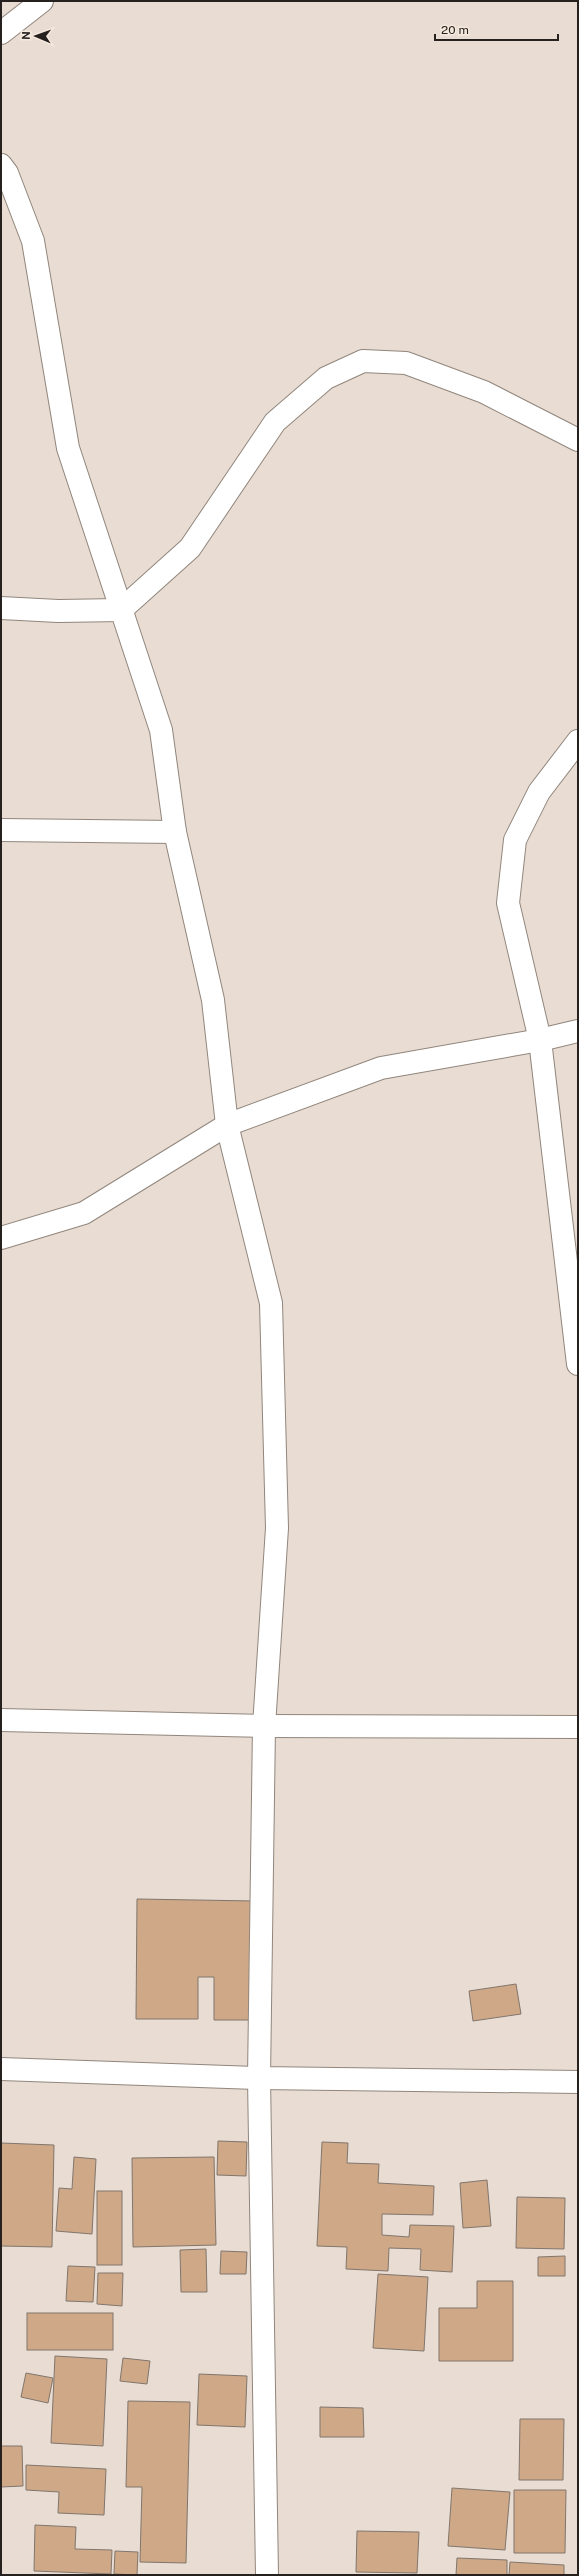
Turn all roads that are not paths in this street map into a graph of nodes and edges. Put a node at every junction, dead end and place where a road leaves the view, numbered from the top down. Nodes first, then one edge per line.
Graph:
1 (42, 1) edge
2 (1, 33) edge
3 (1, 165) edge
4 (578, 440) edge
5 (1, 608) edge
6 (121, 610) junction
7 (578, 741) edge
8 (1, 830) edge
9 (175, 832) junction
10 (578, 1031) edge
11 (540, 1040) junction
12 (228, 1125) junction
13 (1, 1238) edge
14 (578, 1364) edge
15 (1, 1720) edge
16 (264, 1726) junction
17 (578, 1727) edge
18 (1, 2069) edge
19 (259, 2078) junction
20 (578, 2082) edge
21 (267, 2575) edge

1 - 2 street
3 - 6 street
4 - 6 street
5 - 6 street
6 - 9 street
7 - 11 street
8 - 9 street
9 - 12 street
10 - 11 street
11 - 12 street
11 - 14 street
12 - 13 street
12 - 16 street
15 - 16 street
16 - 17 street
16 - 19 street
18 - 19 street
19 - 20 street
19 - 21 street

